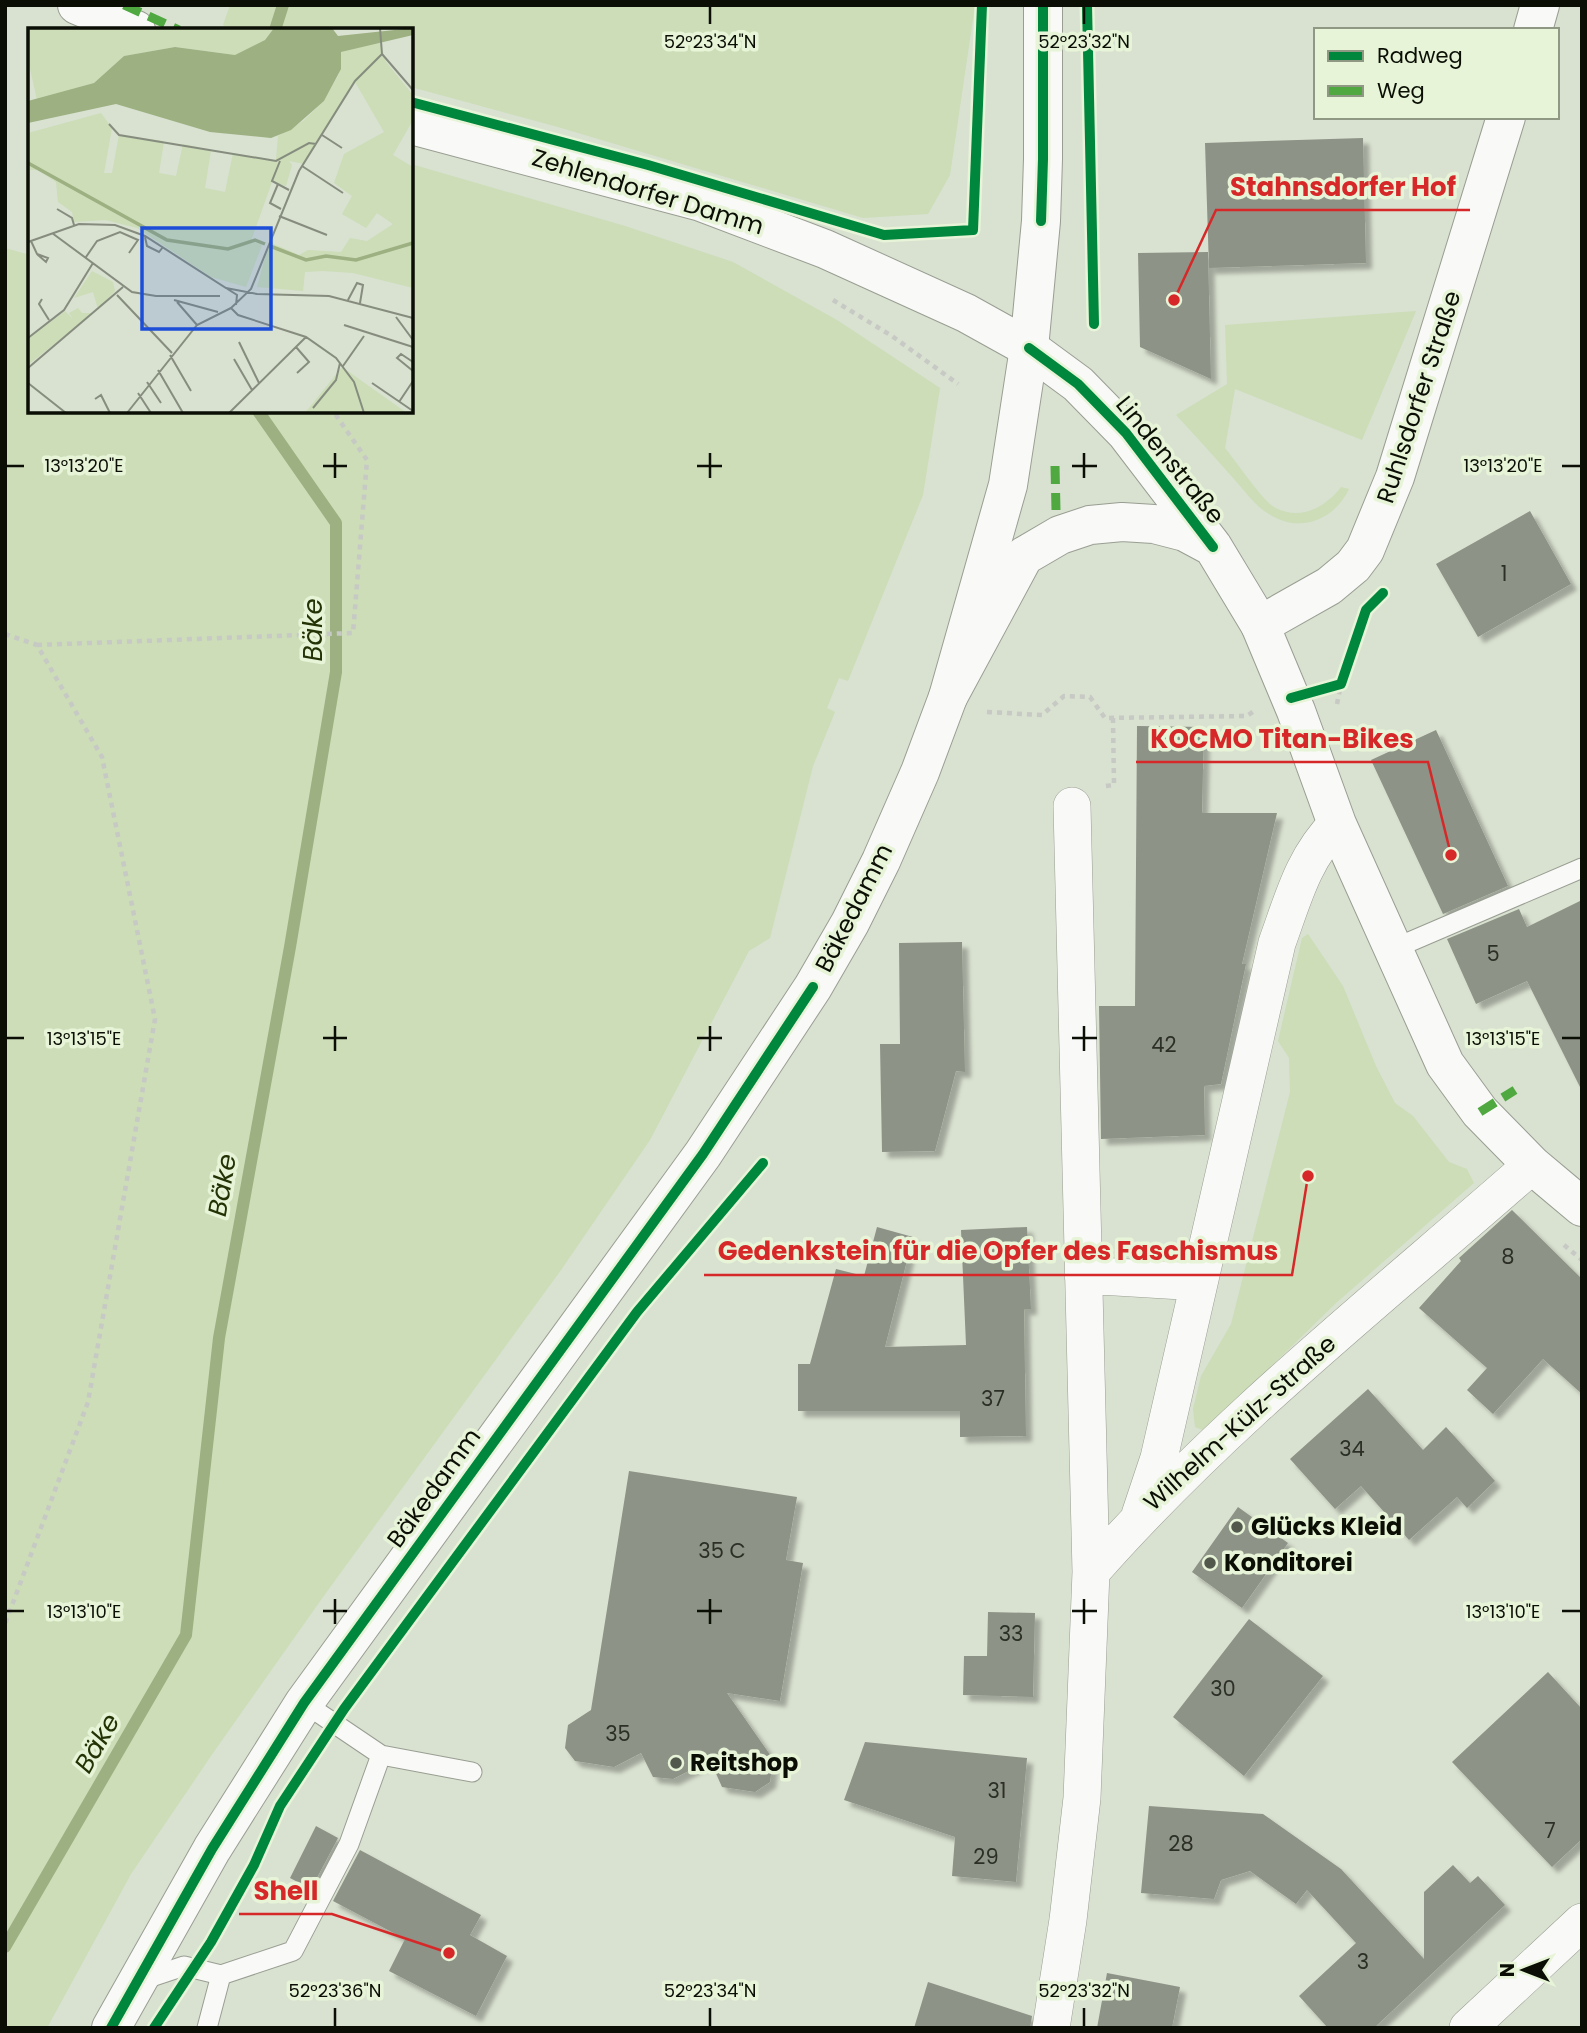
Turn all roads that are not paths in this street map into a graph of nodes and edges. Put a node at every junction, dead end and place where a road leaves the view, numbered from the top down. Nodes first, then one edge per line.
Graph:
1 (77, 5) edge
2 (1043, 5) edge
3 (1540, 5) edge
4 (131, 28) edge
5 (1534, 28) edge
6 (1505, 119) edge
7 (413, 126) edge
8 (1029, 348) junction
9 (1213, 547) junction
10 (1260, 625) junction
11 (948, 697) junction
12 (1072, 806) road end
13 (1337, 824) junction
14 (1582, 868) edge
15 (1393, 949) junction
16 (1532, 1165) junction
17 (1582, 1207) edge
18 (1083, 1275) junction
19 (1199, 1282) junction
20 (1140, 1516) junction
21 (1091, 1572) junction
22 (304, 1703) junction
23 (381, 1755) junction
24 (472, 1772) dead end
25 (1582, 1922) edge
26 (221, 1975) junction
27 (135, 1983) junction
28 (111, 2028) edge
29 (207, 2028) edge
30 (1052, 2028) edge
31 (1468, 2028) edge

1 - 4 street
2 - 8 street
3 - 5 street
6 - 10 street, Ruhlsdorfer Straße
7 - 8 street, Zehlendorfer Damm
8 - 9 street, Lindenstraße
8 - 11 street, Bäkedamm
9 - 10 street, Lindenstraße
9 - 11 street
10 - 13 street, Lindenstraße
11 - 22 street, Bäkedamm
12 - 18 street
13 - 15 street, Lindenstraße
13 - 19 street, Wilhelm-Külz-Straße
14 - 15 lane
15 - 16 street, Lindenstraße
16 - 17 street, Lindenstraße
16 - 20 street, Wilhelm-Külz-Straße
18 - 19 street
18 - 21 street
19 - 20 street, Wilhelm-Külz-Straße
20 - 21 street
21 - 30 street
22 - 23 lane
22 - 27 street, Bäkedamm
23 - 24 lane
23 - 26 lane
25 - 31 street
26 - 27 lane
26 - 29 lane
27 - 28 street, Bäkedamm

